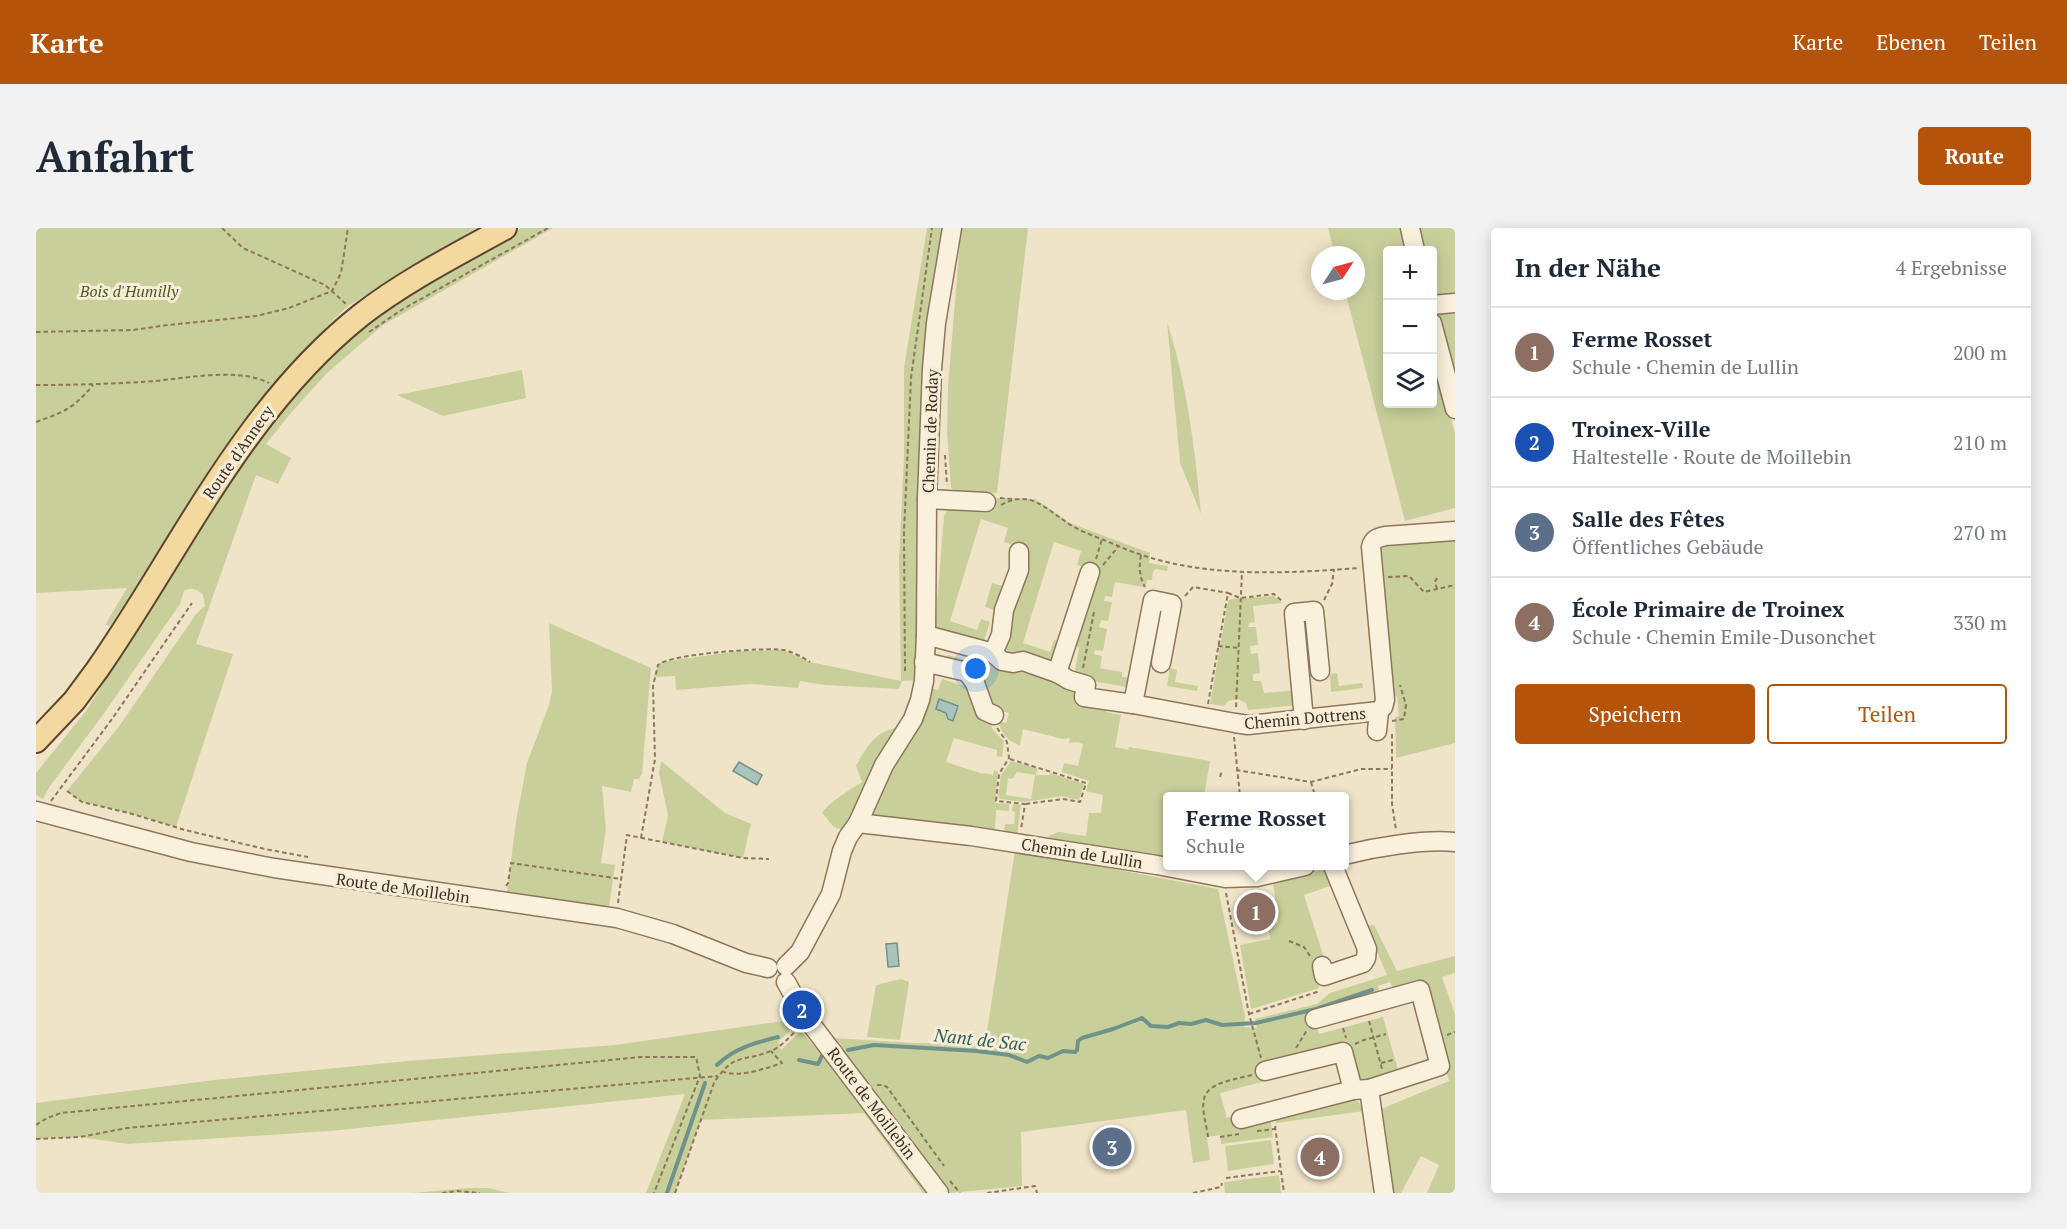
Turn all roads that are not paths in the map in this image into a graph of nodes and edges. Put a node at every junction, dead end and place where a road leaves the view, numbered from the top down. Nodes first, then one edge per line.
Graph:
1 (505, 228) edge
2 (952, 228) edge
3 (1410, 228) edge
4 (1414, 246) edge
5 (1455, 303) edge
6 (1437, 305) edge
7 (1437, 342) edge
8 (1455, 409) edge
9 (927, 499) junction
10 (994, 502) road end
11 (1455, 531) edge
12 (1019, 552) dead end
13 (1096, 569) road end
14 (926, 635) junction
15 (993, 653) junction
16 (924, 662) junction
17 (1161, 663) dead end
18 (1320, 671) dead end
19 (1058, 674) junction
20 (1126, 703) junction
21 (994, 715) road end
22 (1388, 716) junction
23 (1304, 720) junction
24 (1384, 732) road end
25 (36, 741) edge
26 (40, 812) edge
27 (858, 823) junction
28 (1455, 842) edge
29 (1349, 854) edge
30 (1163, 866) edge
31 (1183, 870) edge
32 (1288, 870) edge
33 (1335, 870) edge
34 (1320, 969) road end
35 (786, 974) junction
36 (1315, 1019) road end
37 (1265, 1071) road end
38 (1361, 1090) junction
39 (1241, 1119) dead end
40 (939, 1193) edge
41 (1384, 1193) edge

1 - 25 main road, Route d'Annecy
2 - 9 street, Chemin de Roday
3 - 4 street
5 - 6 street
7 - 8 street
9 - 10 street
9 - 14 street, Chemin de Roday
11 - 22 street, Chemin Dottrens
12 - 15 street
13 - 19 street
14 - 15 street
14 - 16 street, Chemin de Roday
15 - 19 street
16 - 21 street
16 - 27 street, Chemin de Roday
17 - 20 street
18 - 23 street
19 - 20 street, Chemin Dottrens
20 - 23 street, Chemin Dottrens
22 - 23 street, Chemin Dottrens
22 - 24 street
26 - 35 street, Route de Moillebin
27 - 30 street, Chemin de Lullin
27 - 35 street, Chemin de Roday
28 - 29 street
31 - 32 street, Chemin de Lullin
33 - 34 street
35 - 40 street, Route de Moillebin
36 - 38 street
37 - 38 street
38 - 39 street
38 - 41 street

